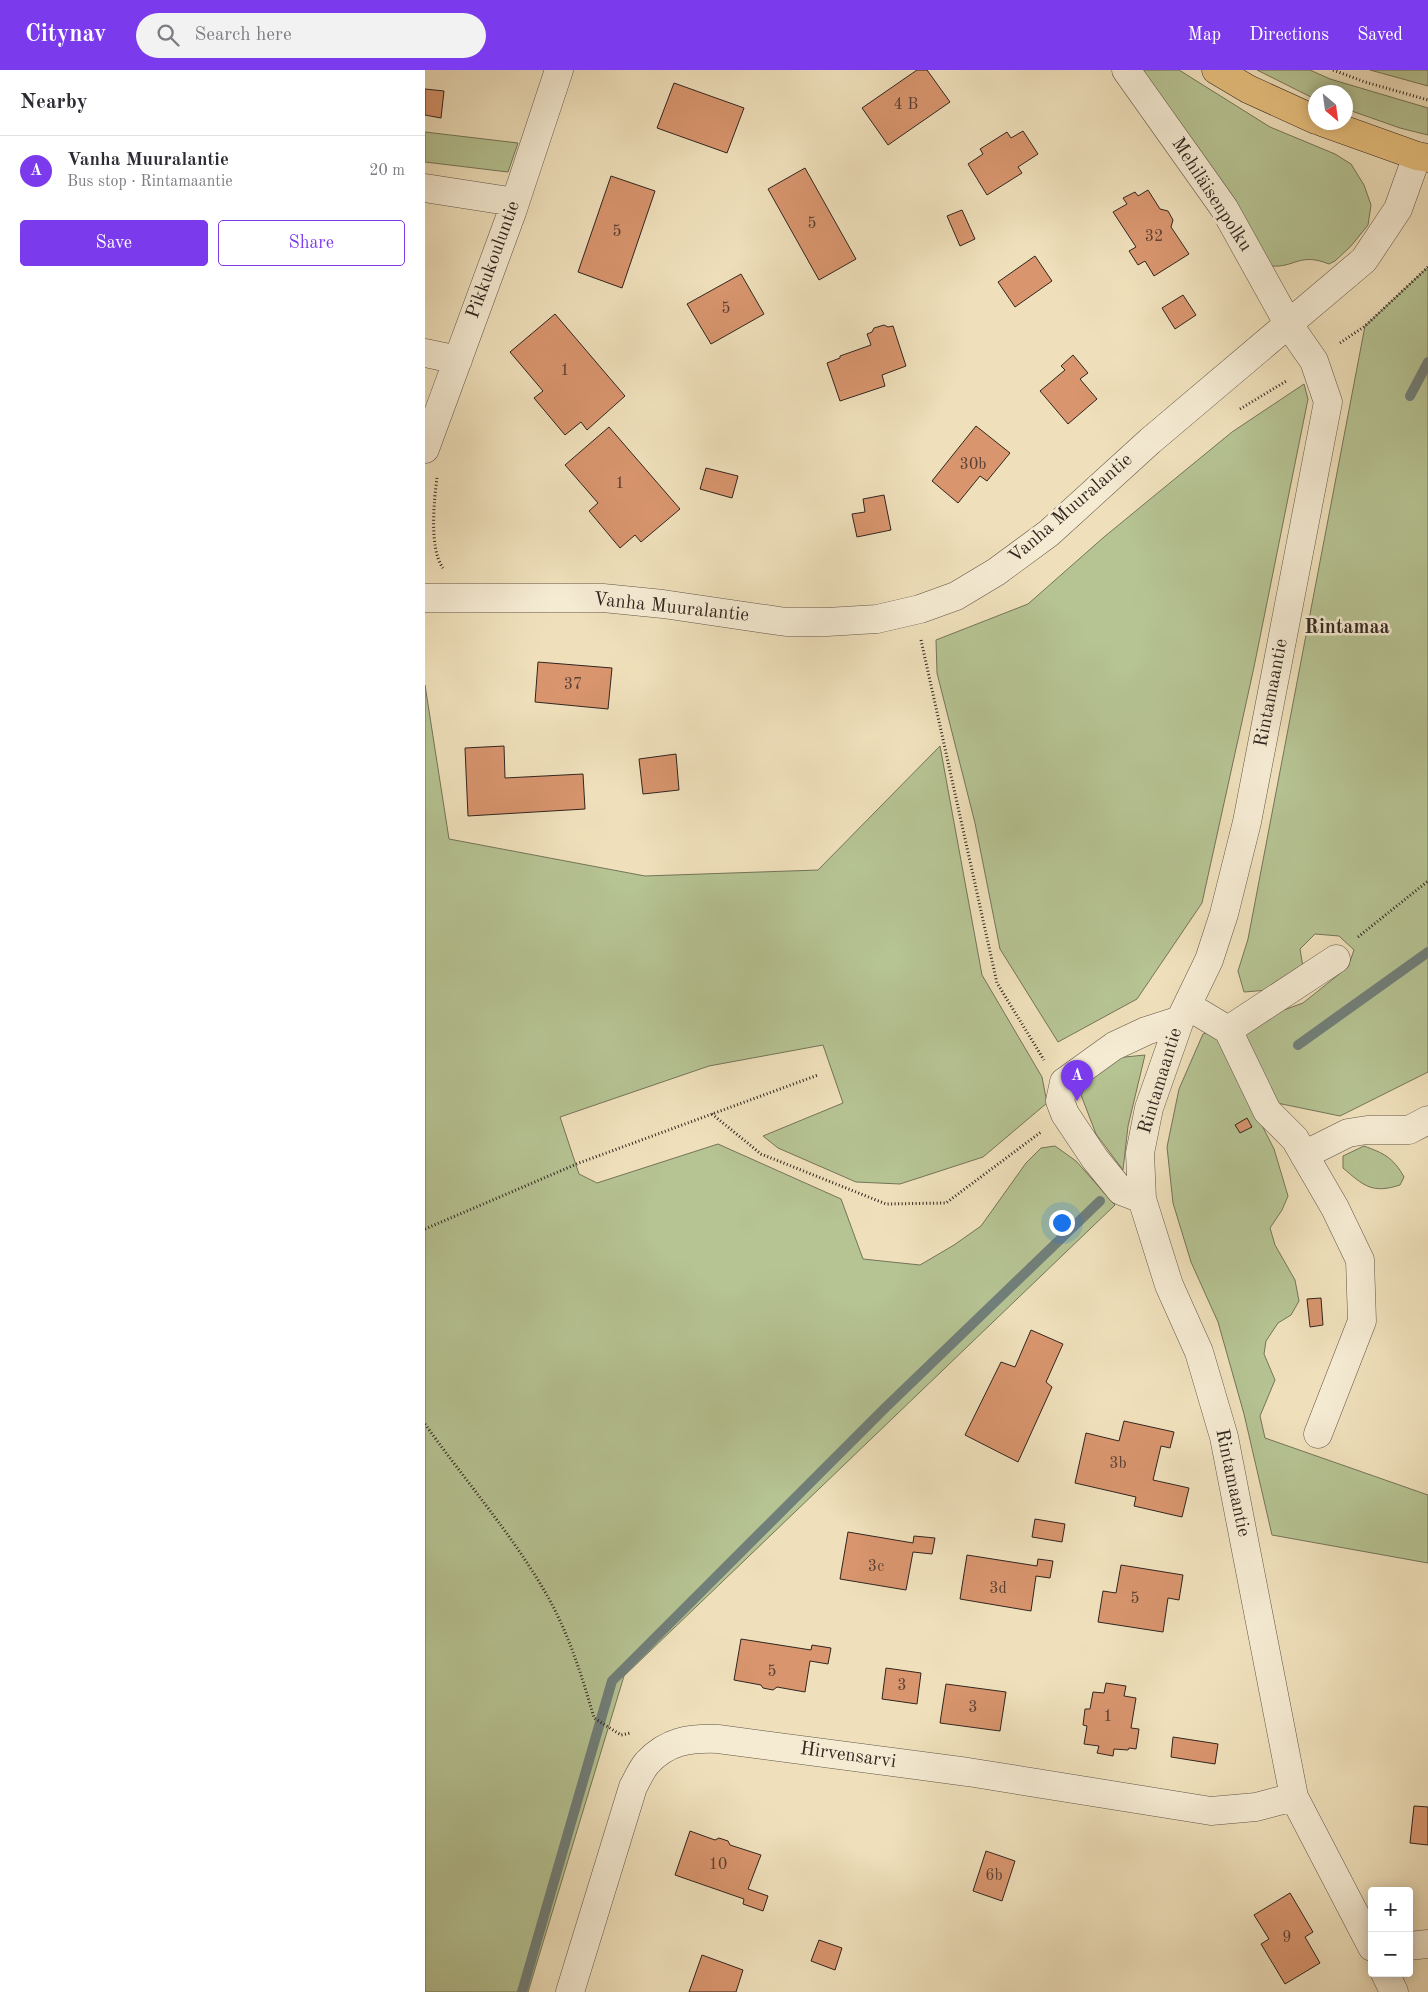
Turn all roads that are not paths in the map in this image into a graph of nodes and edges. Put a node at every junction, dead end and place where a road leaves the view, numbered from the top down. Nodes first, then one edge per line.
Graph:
1 (559, 70) edge
2 (1126, 70) edge
3 (1216, 70) edge
4 (1308, 117) edge
5 (1345, 130) edge
6 (1423, 157) edge
7 (425, 188) edge
8 (515, 202) junction
9 (1289, 325) junction
10 (425, 352) edge
11 (457, 360) junction
12 (425, 449) edge
13 (425, 598) edge
14 (1336, 959) road end
15 (1184, 1013) junction
16 (1228, 1030) junction
17 (1428, 1120) edge
18 (1304, 1154) junction
19 (1142, 1199) junction
20 (1318, 1434) dead end
21 (1294, 1797) junction
22 (1368, 1940) edge
23 (1428, 1944) edge
24 (1413, 1946) edge
25 (1387, 1977) edge
26 (570, 1992) edge
27 (1394, 1992) edge

1 - 8 street, Pikkukouluntie
2 - 9 street, Mehiläisenpolku
3 - 4 main road
5 - 6 main road
6 - 9 street, Vanha Muuralantie
7 - 8 street
8 - 11 street, Pikkukouluntie
9 - 13 street, Vanha Muuralantie
9 - 15 street, Rintamaantie
10 - 11 street
11 - 12 street, Pikkukouluntie
14 - 16 street
15 - 16 street
15 - 19 street, Rintamaantie
15 - 19 street
16 - 18 street
17 - 18 street
18 - 20 street
19 - 21 street, Rintamaantie
21 - 22 street, Rintamaantie
21 - 26 street, Hirvensarvi
23 - 24 street
25 - 27 street

